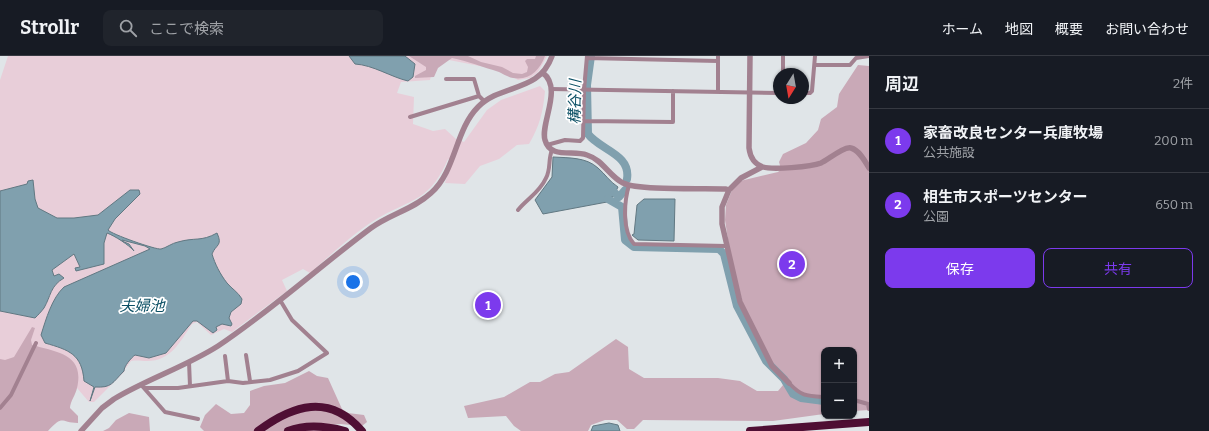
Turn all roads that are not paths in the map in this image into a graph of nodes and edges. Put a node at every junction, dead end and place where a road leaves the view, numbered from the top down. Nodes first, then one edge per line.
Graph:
1 (552, 56) edge
2 (750, 56) edge
3 (783, 56) edge
4 (815, 56) edge
5 (869, 56) edge
6 (589, 58) edge
7 (718, 58) edge
8 (815, 65) junction
9 (783, 68) edge
10 (543, 73) junction
11 (446, 80) dead end
12 (551, 89) junction
13 (586, 90) junction
14 (673, 91) junction
15 (718, 92) junction
16 (750, 93) junction
17 (773, 93) edge
18 (809, 93) edge
19 (479, 96) junction
20 (484, 101) junction
21 (410, 117) dead end
22 (586, 121) junction
23 (547, 145) junction
24 (552, 150) junction
25 (762, 167) junction
26 (869, 168) edge
27 (629, 186) junction
28 (729, 190) junction
29 (518, 210) dead end
30 (726, 246) junction
31 (280, 300) junction
32 (36, 343) dead end
33 (246, 355) dead end
34 (225, 356) dead end
35 (189, 362) junction
36 (228, 381) junction
37 (250, 381) junction
38 (789, 383) joint
39 (143, 386) junction
40 (190, 386) junction
41 (821, 398) edge
42 (857, 400) edge
43 (0, 408) edge
44 (869, 408) edge
45 (198, 418) dead end
46 (869, 422) edge
47 (81, 431) edge
48 (258, 431) edge
49 (288, 431) edge
50 (345, 431) edge
51 (362, 431) edge
52 (750, 431) edge

1 - 10 street
2 - 16 street
3 - 9 street
4 - 8 street
5 - 8 street
6 - 7 street
6 - 13 street
7 - 15 street
8 - 18 street
10 - 12 street
10 - 20 street
11 - 19 street
12 - 13 street
12 - 23 street
13 - 14 street
13 - 22 street
14 - 15 street
14 - 22 street
15 - 16 street
16 - 17 street
16 - 25 street
19 - 20 street
19 - 21 street
20 - 31 street
22 - 23 street
23 - 24 street
24 - 27 street
24 - 29 street
25 - 26 street
25 - 28 street
27 - 28 street
27 - 30 street
28 - 30 street
30 - 38 street
31 - 35 street
31 - 37 street
32 - 43 street
33 - 37 street
34 - 36 street
35 - 39 street
35 - 40 street
36 - 37 street
36 - 40 street
38 - 41 street
39 - 40 street
39 - 45 street
39 - 47 street
42 - 44 street
46 - 52 highway
48 - 51 highway
49 - 50 highway

